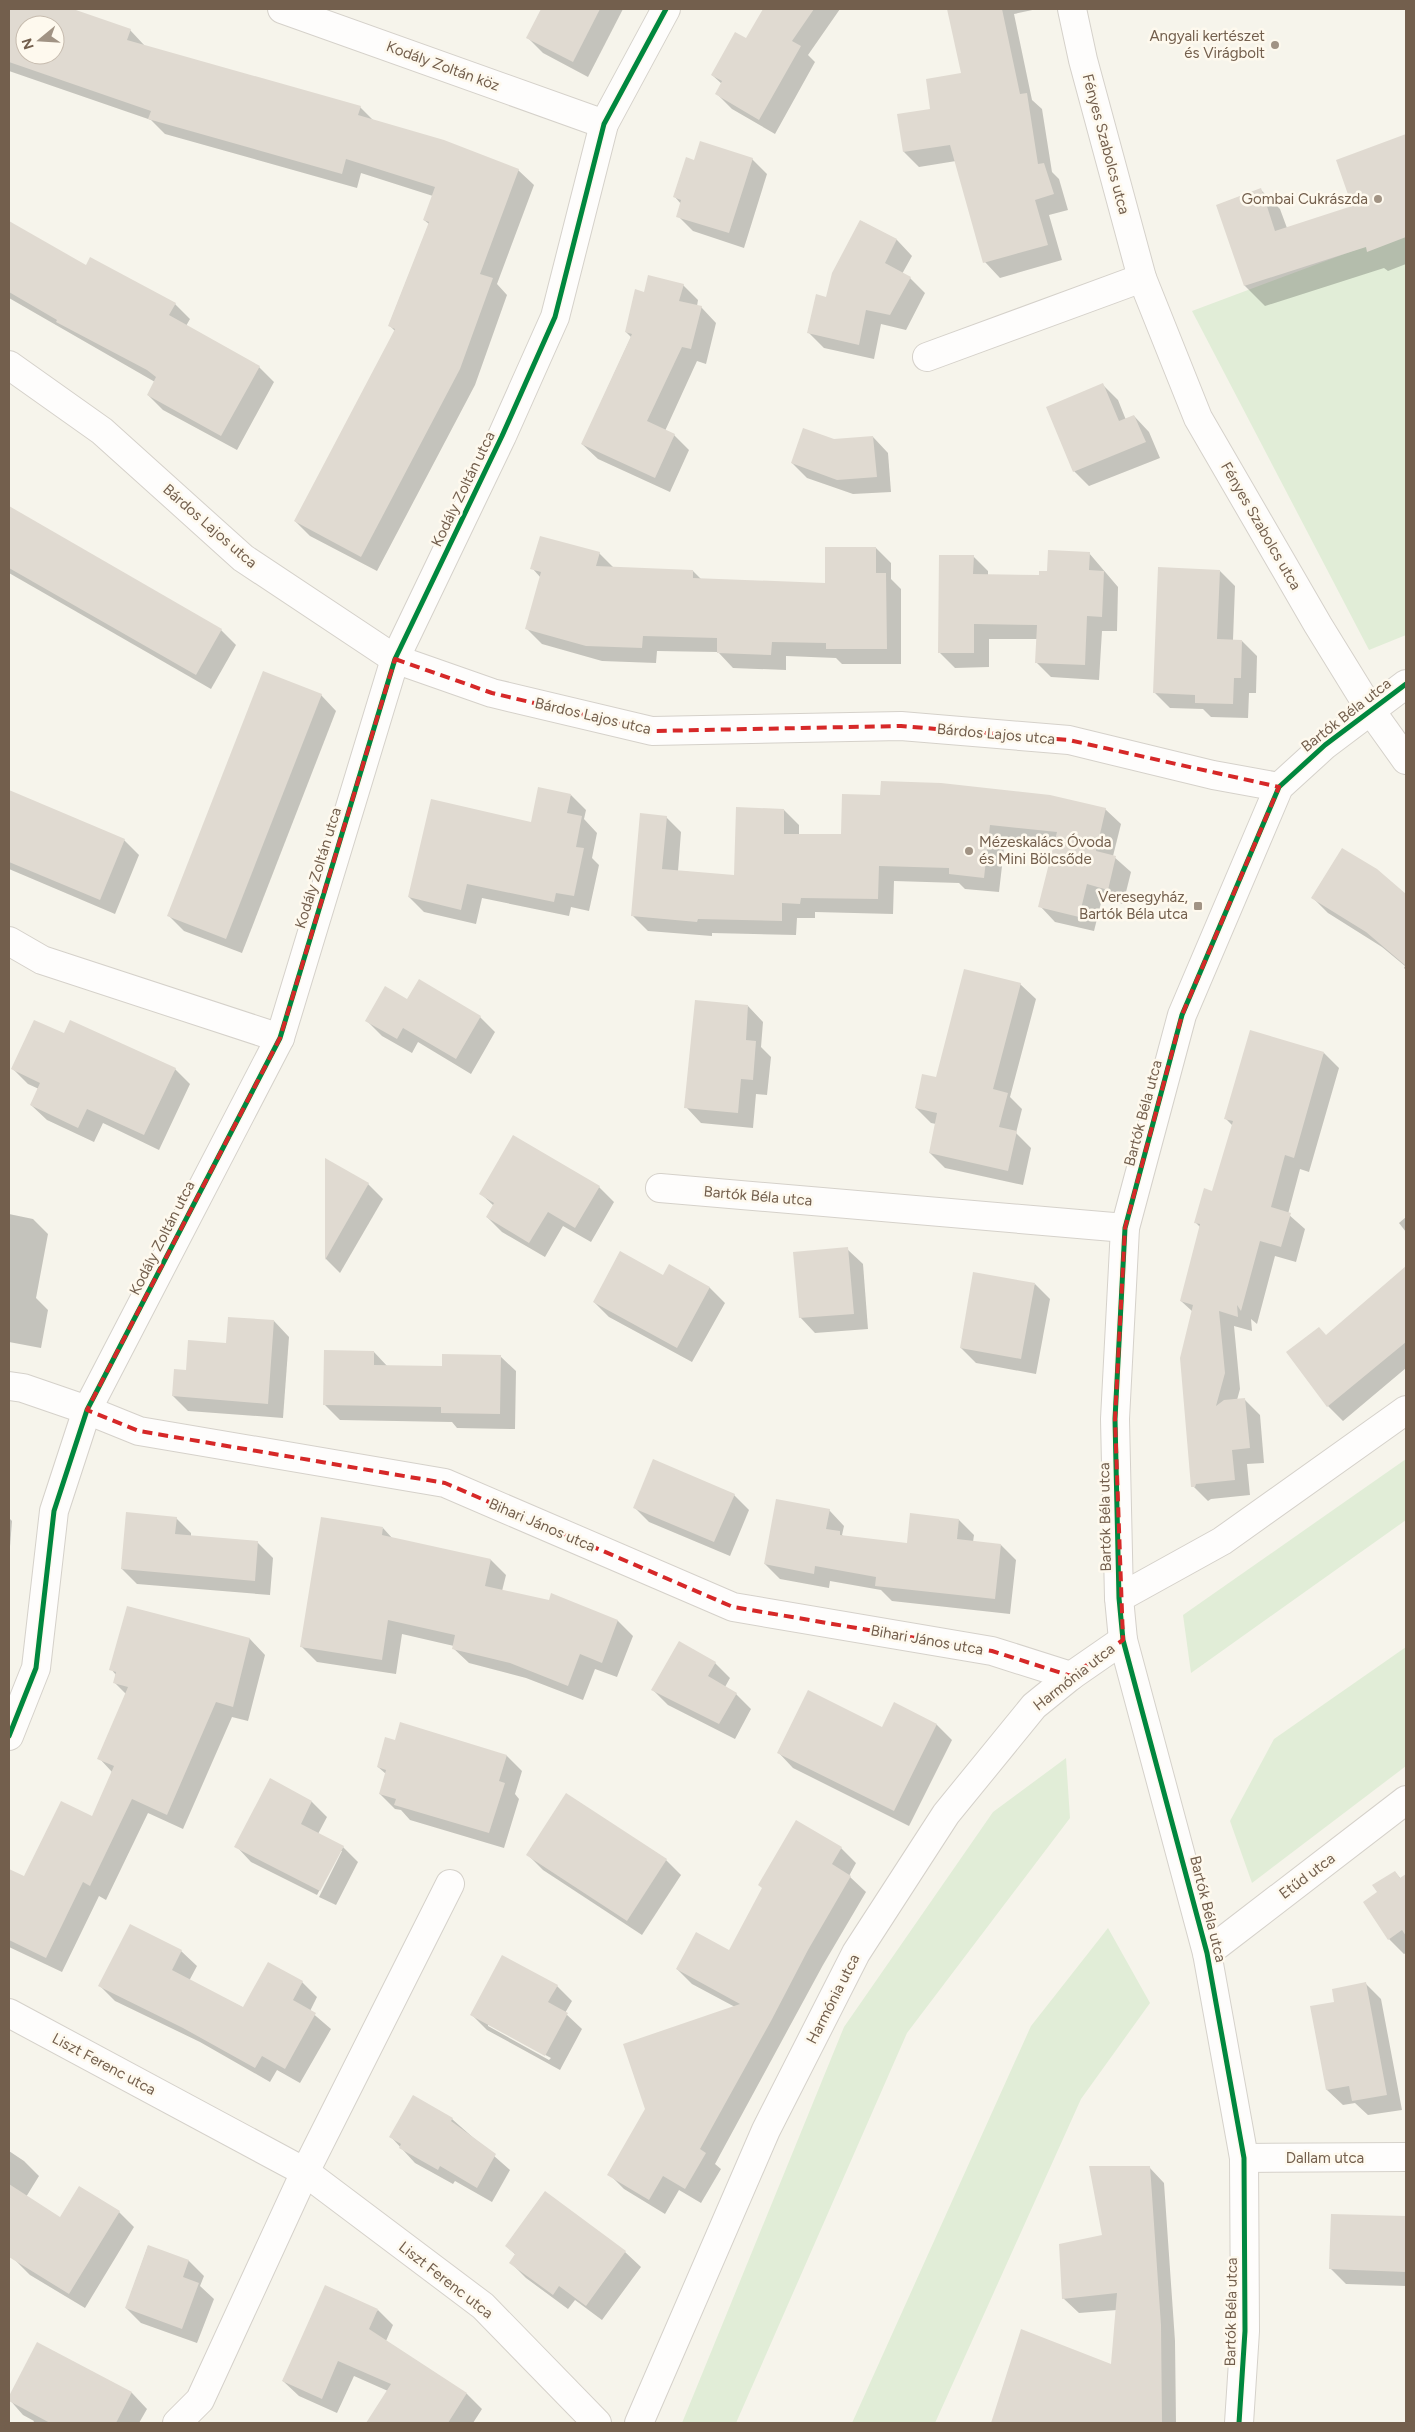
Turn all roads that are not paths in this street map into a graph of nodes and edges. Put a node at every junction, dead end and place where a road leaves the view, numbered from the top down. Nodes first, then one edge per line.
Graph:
1 (282, 9) edge
2 (666, 9) edge
3 (1072, 9) edge
4 (604, 124) junction
5 (1142, 278) junction
6 (926, 357) dead end
7 (9, 365) edge
8 (395, 659) junction
9 (1406, 684) edge
10 (1371, 711) junction
11 (1406, 760) edge
12 (1278, 787) junction
13 (9, 942) edge
14 (280, 1038) junction
15 (660, 1188) dead end
16 (1125, 1228) junction
17 (9, 1386) edge
18 (87, 1410) junction
19 (1406, 1410) edge
20 (1119, 1598) junction
21 (1123, 1640) junction
22 (1070, 1676) junction
23 (9, 1736) edge
24 (1406, 1800) edge
25 (450, 1884) dead end
26 (1207, 1953) junction
27 (9, 2013) edge
28 (1406, 2157) edge
29 (1244, 2158) junction
30 (304, 2172) junction
31 (177, 2423) edge
32 (597, 2423) edge
33 (639, 2423) edge
34 (1238, 2423) edge

1 - 4 street, Kodály Zoltán köz
2 - 4 street, Kodály Zoltán utca
3 - 5 street, Fényes Szabolcs utca
4 - 8 street, Kodály Zoltán utca
5 - 6 street
5 - 10 street, Fényes Szabolcs utca
7 - 8 street, Bárdos Lajos utca
8 - 12 street, Bárdos Lajos utca
8 - 14 street, Kodály Zoltán utca
9 - 10 street, Bartók Béla utca
10 - 11 street, Fényes Szabolcs utca
10 - 12 street, Bartók Béla utca
12 - 16 street, Bartók Béla utca
13 - 14 street
14 - 18 street, Kodály Zoltán utca
15 - 16 street, Bartók Béla utca
16 - 20 street, Bartók Béla utca
17 - 18 street, Bihari János utca
18 - 22 street, Bihari János utca
18 - 23 street, Kodály Zoltán utca
19 - 20 street
20 - 21 street, Bartók Béla utca
21 - 22 street, Harmónia utca
21 - 26 street, Bartók Béla utca
22 - 33 street, Harmónia utca
24 - 26 street, Etűd utca
25 - 30 street
26 - 29 street, Bartók Béla utca
27 - 30 street, Liszt Ferenc utca
28 - 29 street, Dallam utca
29 - 34 street, Bartók Béla utca
30 - 31 street
30 - 32 street, Liszt Ferenc utca

